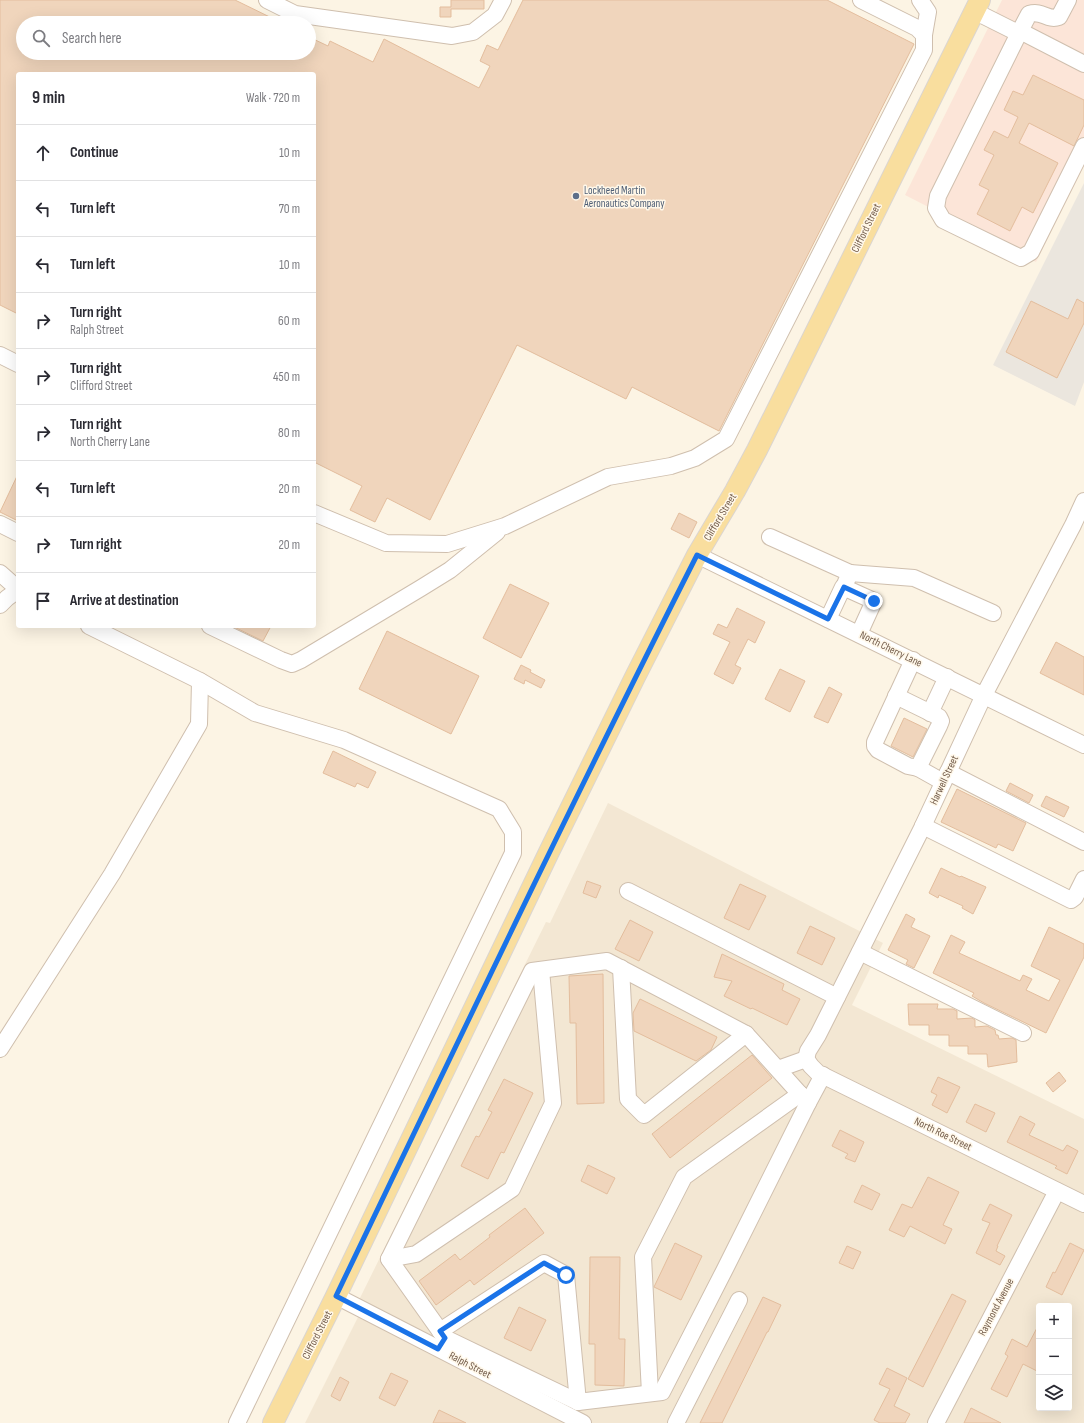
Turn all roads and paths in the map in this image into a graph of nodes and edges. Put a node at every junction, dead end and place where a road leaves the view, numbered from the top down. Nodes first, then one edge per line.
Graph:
1 (266, 0) edge
2 (503, 0) edge
3 (861, 0) edge
4 (920, 0) edge
5 (1068, 0) edge
6 (977, 6) edge
7 (309, 16) edge
8 (316, 17) edge
9 (1020, 32) junction
10 (924, 34) junction
11 (1084, 64) edge
12 (1084, 146) edge
13 (0, 355) edge
14 (16, 363) edge
15 (1084, 501) edge
16 (316, 514) edge
17 (0, 524) edge
18 (505, 526) junction
19 (16, 532) edge
20 (770, 537) dead end
21 (697, 555) junction
22 (0, 573) edge
23 (847, 580) junction
24 (16, 588) edge
25 (16, 591) edge
26 (0, 605) edge
27 (993, 613) dead end
28 (828, 619) junction
29 (93, 628) edge
30 (214, 628) edge
31 (859, 634) junction
32 (913, 660) junction
33 (947, 677) junction
34 (200, 681) junction
35 (984, 695) junction
36 (896, 696) junction
37 (930, 712) junction
38 (1084, 745) edge
39 (918, 768) junction
40 (946, 777) junction
41 (923, 826) junction
42 (1084, 842) edge
43 (1084, 879) edge
44 (628, 891) dead end
45 (860, 952) junction
46 (621, 968) junction
47 (541, 970) junction
48 (837, 997) junction
49 (1023, 1033) dead end
50 (746, 1034) junction
51 (0, 1049) edge
52 (806, 1059) junction
53 (778, 1068) junction
54 (822, 1075) junction
55 (804, 1099) junction
56 (1057, 1191) junction
57 (1084, 1204) edge
58 (389, 1259) junction
59 (336, 1296) junction
60 (739, 1300) dead end
61 (441, 1339) junction
62 (650, 1393) junction
63 (561, 1394) junction
64 (578, 1402) junction
65 (555, 1409) junction
66 (237, 1423) edge
67 (273, 1423) edge
68 (583, 1423) edge
69 (676, 1423) edge
70 (936, 1423) edge

1 - 7 street
2 - 8 street
3 - 10 street
4 - 10 street
5 - 9 street
6 - 9 street
6 - 21 main road, Clifford Street
9 - 11 street
9 - 12 street
10 - 18 street
13 - 14 street
15 - 35 street, Harwell Street
16 - 18 street
17 - 19 street
18 - 30 street
20 - 23 street
21 - 28 street, North Cherry Lane
21 - 59 main road, Clifford Street
22 - 24 street
23 - 27 street
23 - 28 street
23 - 31 street
25 - 26 street
28 - 31 street, North Cherry Lane
29 - 34 street
31 - 32 street, North Cherry Lane
32 - 33 street, North Cherry Lane
32 - 36 street
33 - 35 street, North Cherry Lane
33 - 37 street
34 - 51 street
34 - 66 street
35 - 38 street, North Cherry Lane
35 - 40 street, Harwell Street
36 - 37 street
36 - 39 street
37 - 39 street
39 - 40 street
40 - 41 street, Harwell Street
40 - 42 street
41 - 43 street
41 - 45 street, Harwell Street
44 - 48 street
45 - 48 street, Harwell Street
45 - 49 street
46 - 47 street
46 - 50 street
46 - 50 street
47 - 58 street
47 - 58 street
48 - 52 street, Harwell Street
50 - 53 street
52 - 53 street
52 - 54 street, North Roe Street
53 - 55 street
54 - 55 street
54 - 56 street, North Roe Street
55 - 62 street
55 - 62 street
56 - 57 street, North Roe Street
56 - 70 street, Raymond Avenue
58 - 61 street
59 - 61 street, Ralph Street
59 - 67 main road, Clifford Street
60 - 69 street
61 - 63 street
61 - 64 street
61 - 65 street, Ralph Street
62 - 64 street
63 - 64 street
63 - 65 street
65 - 68 street, Ralph Street

